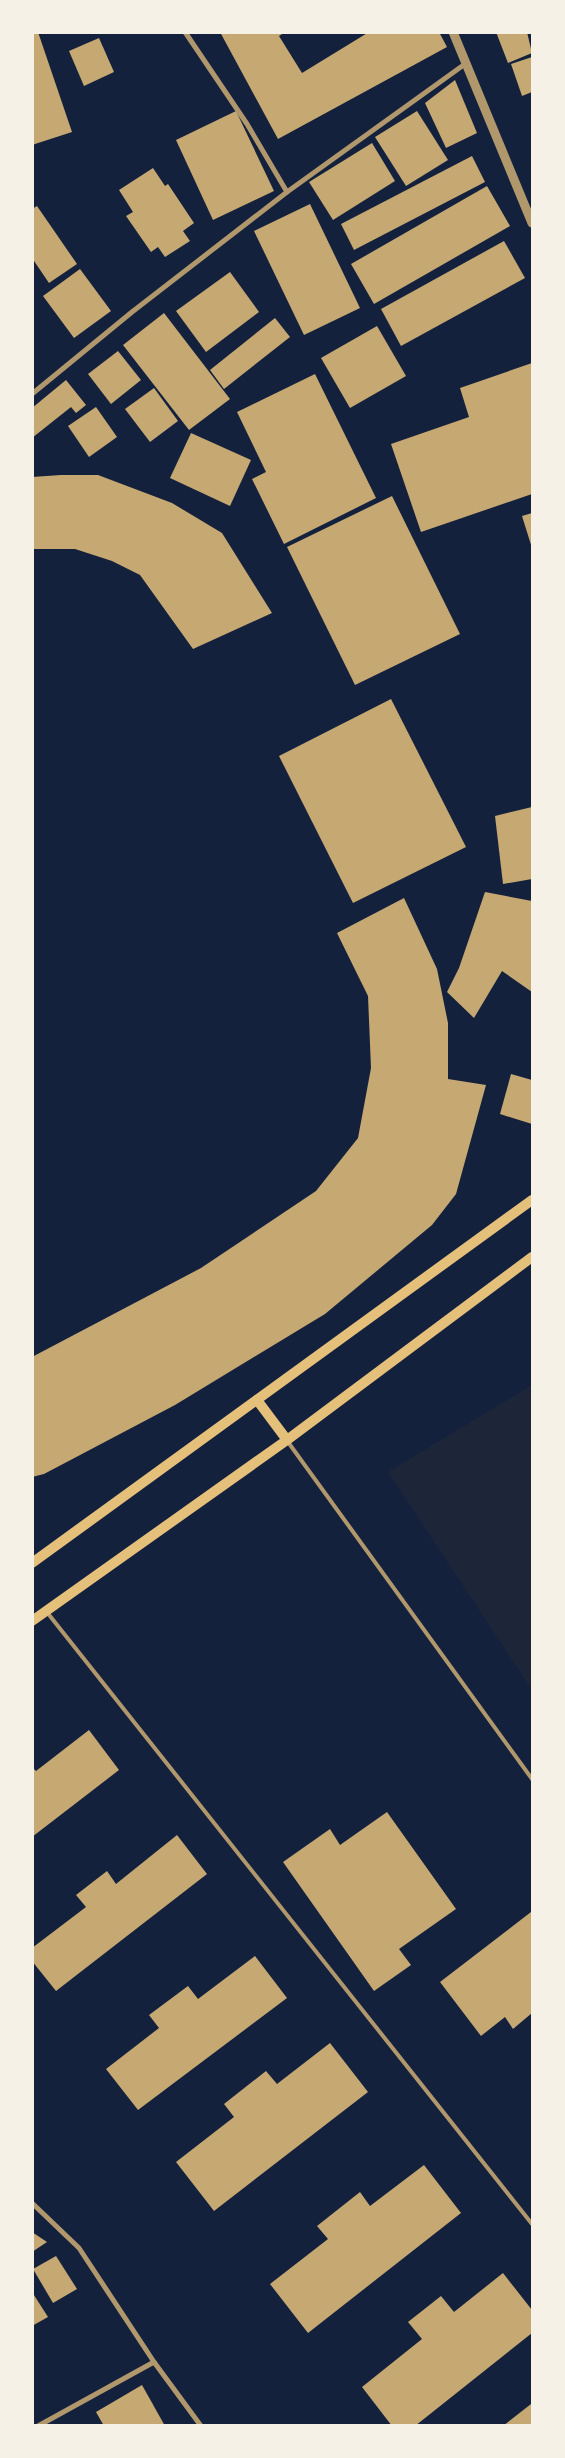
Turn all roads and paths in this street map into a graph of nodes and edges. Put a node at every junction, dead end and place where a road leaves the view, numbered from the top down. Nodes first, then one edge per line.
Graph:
1 (185, 32) edge
2 (453, 32) edge
3 (465, 64) junction
4 (287, 192) junction
5 (532, 223) edge
6 (32, 394) edge
7 (532, 1200) edge
8 (532, 1257) edge
9 (257, 1400) junction
10 (287, 1440) junction
11 (32, 1563) edge
12 (46, 1611) junction
13 (32, 1621) edge
14 (532, 1779) edge
15 (32, 2203) edge
16 (532, 2224) edge
17 (154, 2362) junction
18 (38, 2426) edge
19 (201, 2426) edge

1 - 4 street
2 - 3 street
3 - 4 street
3 - 5 street
4 - 6 street
7 - 9 main road
8 - 10 main road
9 - 10 main road
9 - 11 main road
10 - 12 main road
10 - 14 lane
12 - 13 main road
12 - 16 lane
15 - 17 street
17 - 18 street
17 - 19 street

